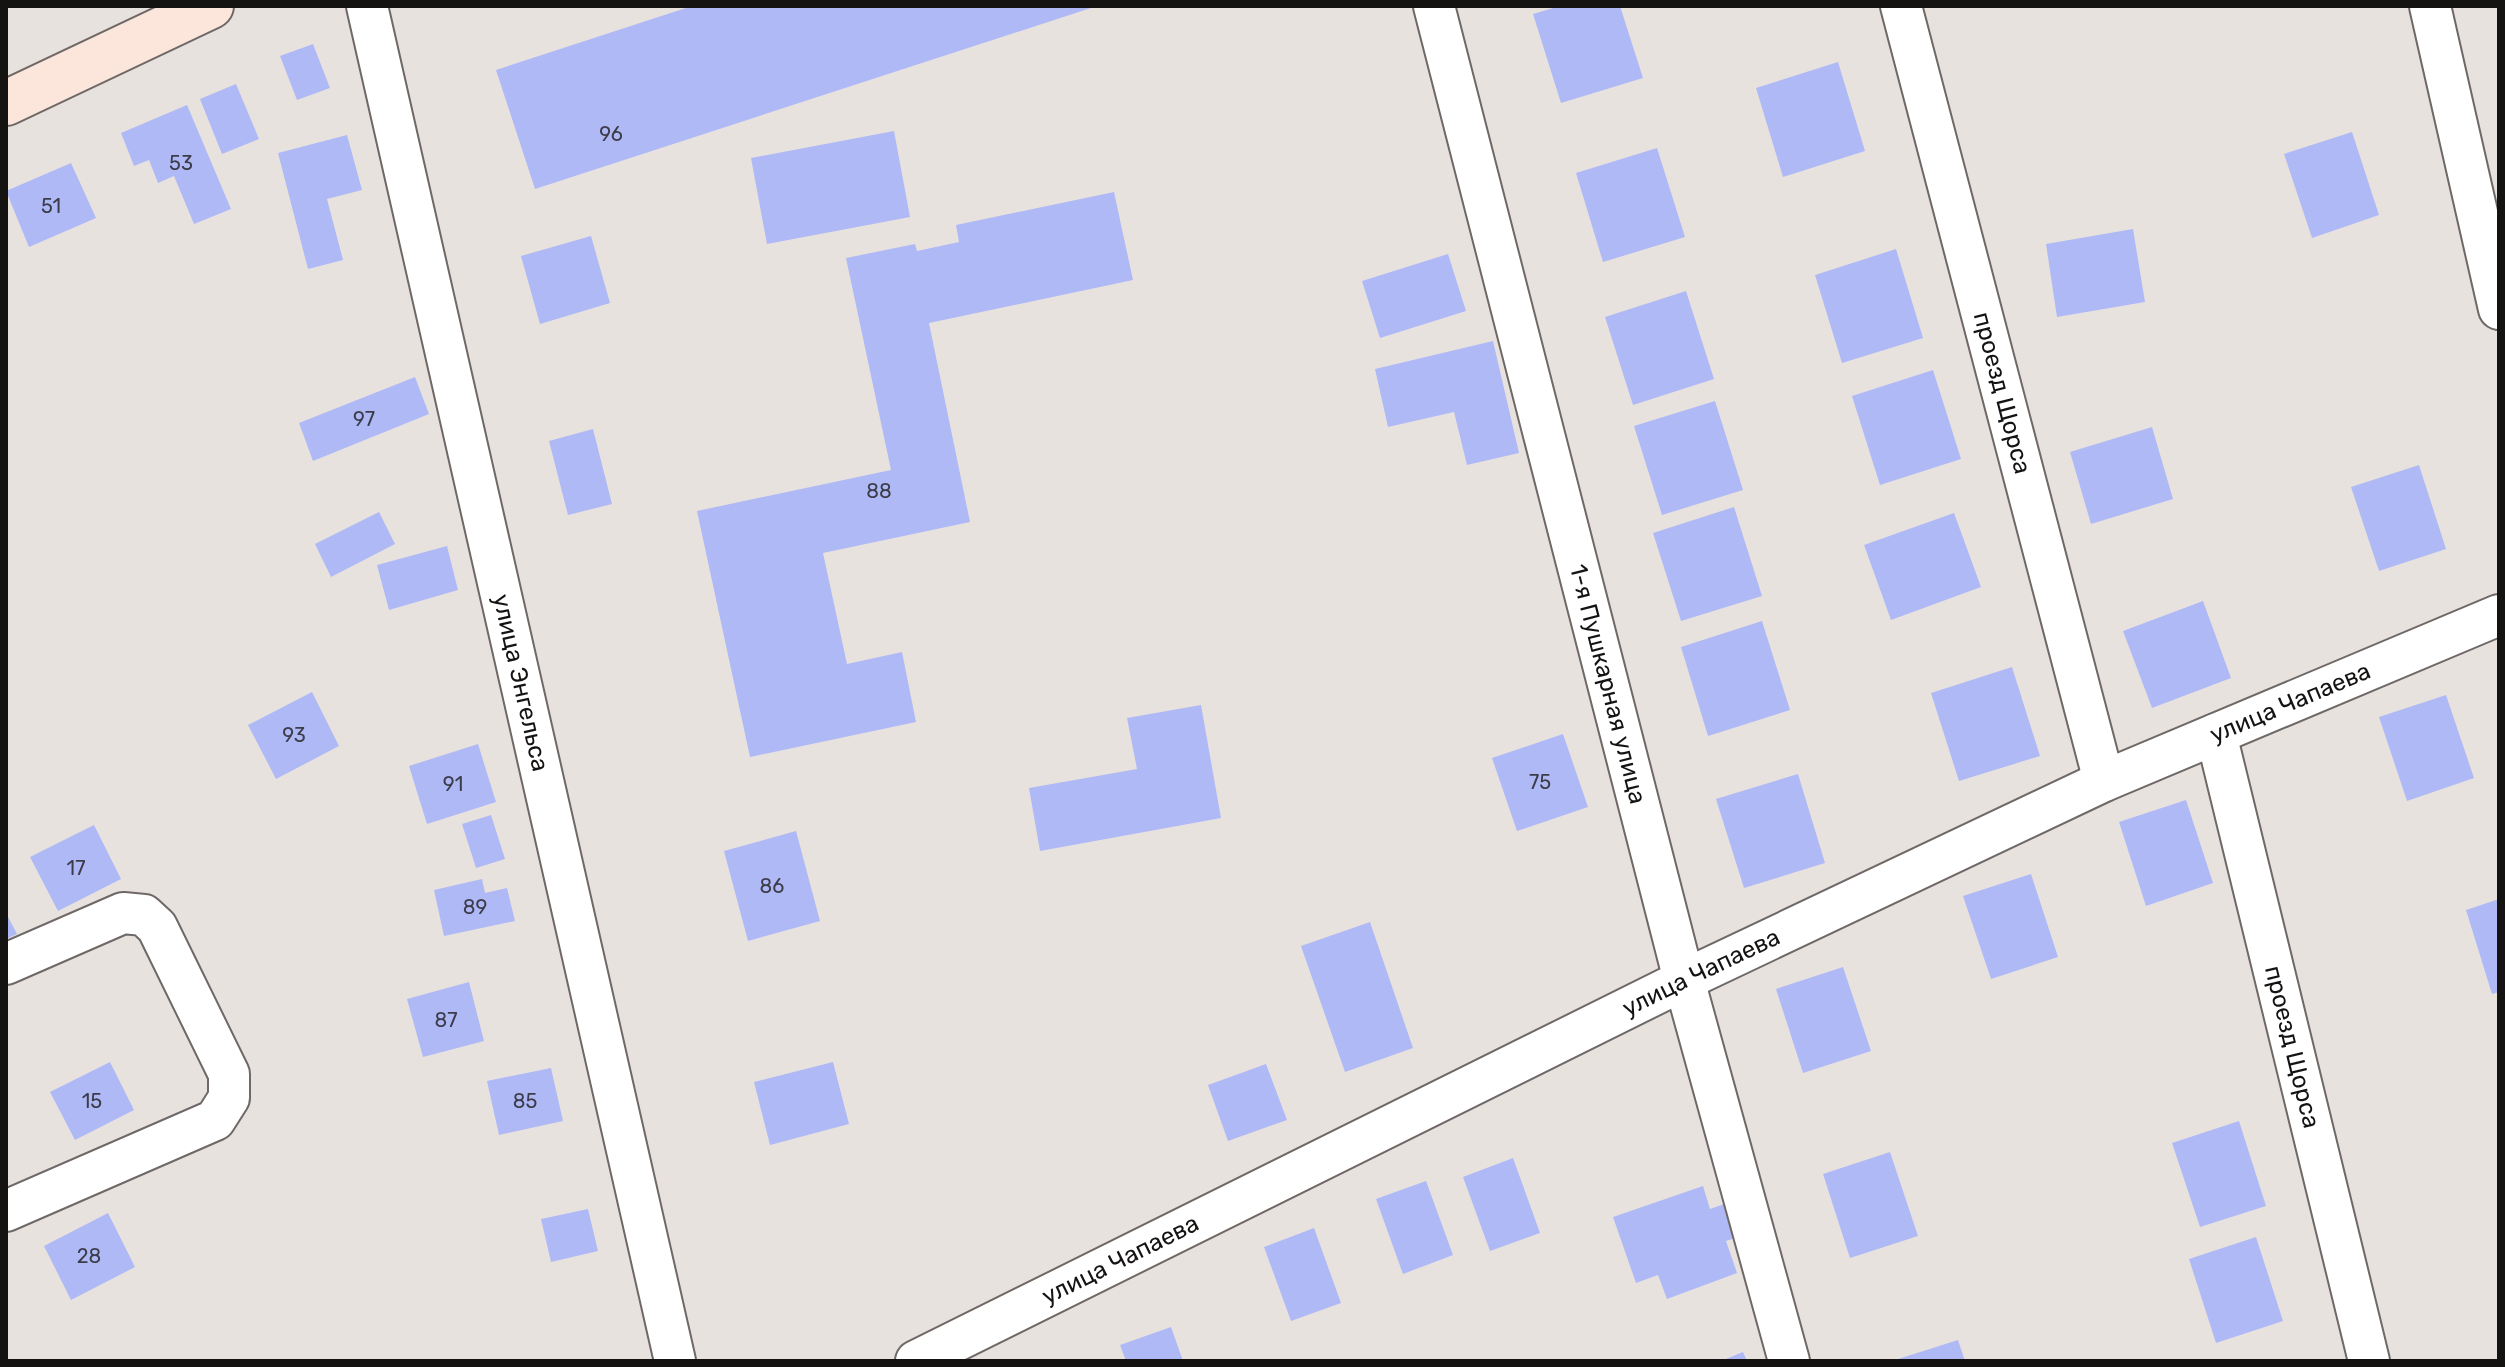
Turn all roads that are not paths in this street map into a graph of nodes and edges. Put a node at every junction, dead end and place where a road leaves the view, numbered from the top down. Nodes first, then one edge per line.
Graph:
1 (211, 6) edge
2 (367, 6) edge
3 (1434, 6) edge
4 (1901, 6) edge
5 (2430, 6) edge
6 (6, 103) edge
7 (2499, 309) edge
8 (2499, 615) edge
9 (2216, 734) junction
10 (2104, 781) junction
11 (6, 964) edge
12 (1684, 980) junction
13 (6, 1211) edge
14 (675, 1361) edge
15 (916, 1361) edge
16 (1789, 1361) edge
17 (2369, 1361) edge

1 - 6 main road
2 - 14 street, улица Энгельса
3 - 12 street, 1-я Пушкарная улица
4 - 10 street, проезд Щорса
5 - 7 street
8 - 9 street, улица Чапаева
9 - 10 street, улица Чапаева
9 - 17 street, проезд Щорса
10 - 12 street, улица Чапаева
11 - 13 street
12 - 15 street, улица Чапаева
12 - 16 street, 1-я Пушкарная улица

